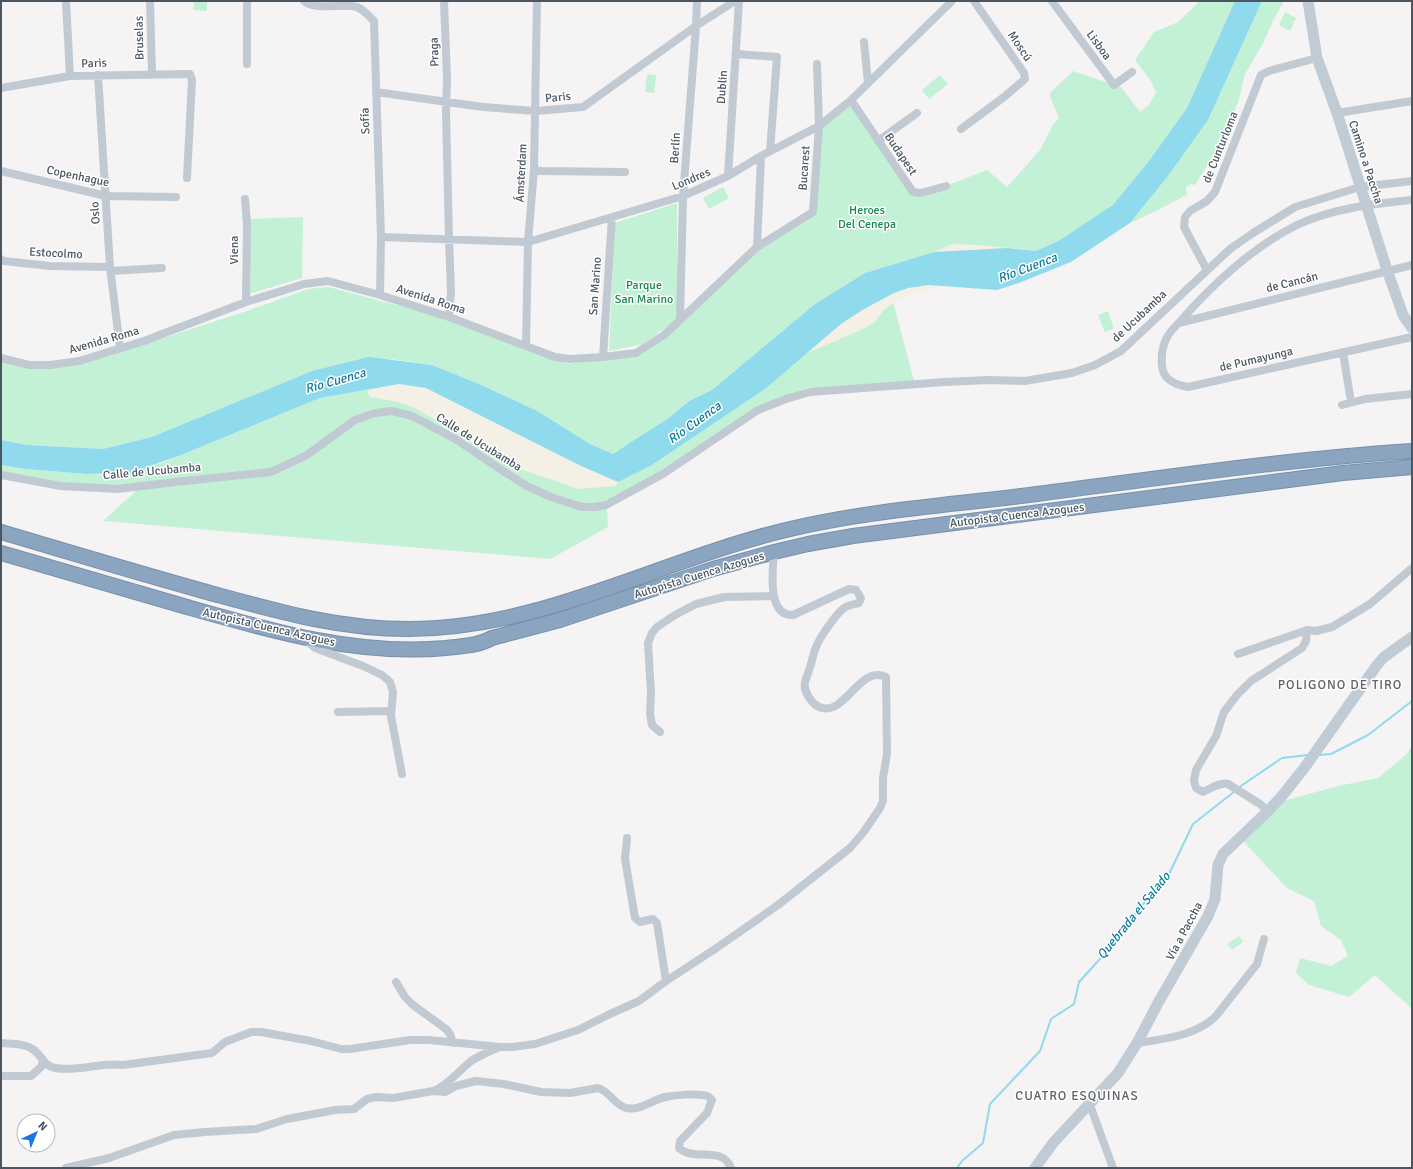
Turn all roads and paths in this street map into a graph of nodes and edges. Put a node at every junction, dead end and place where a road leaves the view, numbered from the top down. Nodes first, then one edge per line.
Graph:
1 (66, 1) edge
2 (150, 1) edge
3 (247, 1) edge
4 (444, 1) edge
5 (537, 1) edge
6 (697, 1) edge
7 (735, 1) edge
8 (739, 1) edge
9 (952, 1) edge
10 (974, 1) edge
11 (1052, 1) edge
12 (1308, 1) edge
13 (305, 2) edge
14 (696, 26) junction
15 (864, 42) dead end
16 (737, 54) junction
17 (1317, 58) junction
18 (247, 64) dead end
19 (817, 64) dead end
20 (1132, 72) dead end
21 (98, 75) junction
22 (152, 75) junction
23 (70, 76) junction
24 (868, 83) junction
25 (1, 88) edge
26 (376, 92) junction
27 (851, 100) junction
28 (1412, 101) edge
29 (446, 103) junction
30 (536, 111) junction
31 (917, 113) dead end
32 (1337, 113) junction
33 (819, 126) junction
34 (961, 129) dead end
35 (878, 141) junction
36 (770, 151) junction
37 (761, 156) junction
38 (534, 170) junction
39 (1, 171) edge
40 (625, 172) dead end
41 (728, 176) junction
42 (187, 178) dead end
43 (1412, 181) edge
44 (946, 186) dead end
45 (1360, 187) junction
46 (106, 196) junction
47 (683, 196) junction
48 (176, 197) dead end
49 (245, 199) dead end
50 (1412, 200) edge
51 (1366, 205) junction
52 (813, 212) joint
53 (612, 217) junction
54 (381, 237) junction
55 (449, 239) junction
56 (528, 242) junction
57 (756, 247) junction
58 (1, 259) edge
59 (1412, 265) edge
60 (162, 268) dead end
61 (111, 269) junction
62 (1207, 270) junction
63 (1387, 270) junction
64 (380, 295) junction
65 (246, 302) junction
66 (449, 317) junction
67 (680, 320) junction
68 (1178, 324) junction
69 (1412, 328) edge
70 (1412, 337) edge
71 (526, 346) junction
72 (120, 348) junction
73 (1343, 352) junction
74 (603, 357) junction
75 (1, 358) edge
76 (810, 392) joint
77 (1412, 394) edge
78 (1350, 396) dead end
79 (1342, 405) dead end
80 (1412, 451) edge
81 (1412, 467) edge
82 (1, 475) edge
83 (1, 532) edge
84 (774, 552) junction
85 (1, 553) edge
86 (1412, 568) edge
87 (774, 596) junction
88 (1307, 630) junction
89 (1412, 637) edge
90 (303, 638) junction
91 (1238, 654) dead end
92 (391, 711) junction
93 (338, 712) dead end
94 (660, 732) dead end
95 (402, 774) dead end
96 (1268, 811) junction
97 (627, 838) dead end
98 (1264, 939) dead end
99 (666, 981) junction
100 (396, 982) dead end
101 (1, 1043) edge
102 (453, 1043) junction
103 (1137, 1043) junction
104 (500, 1047) junction
105 (43, 1061) junction
106 (1, 1076) edge
107 (433, 1091) junction
108 (1090, 1105) junction
109 (66, 1168) edge
110 (731, 1168) edge
111 (1035, 1168) edge
112 (1113, 1168) edge

1 - 23 street
2 - 22 street, Bruselas
3 - 18 street
4 - 29 street, Praga
5 - 30 street, Ámsterdam
6 - 14 street, Berlín
7 - 14 street, Paris
8 - 16 street, Dublin
9 - 24 street, Londres
10 - 34 street, Moscú
11 - 20 street, Lisboa
12 - 17 main road, Camino a Paccha
13 - 26 street, Sofía
14 - 30 street, Paris
14 - 47 street, Berlín
15 - 24 street
16 - 36 street
16 - 41 street, Dublin
17 - 32 main road, Camino a Paccha
17 - 62 street, de Cunturloma
19 - 33 street, Bucarest
21 - 22 street, Paris
21 - 23 street, Paris
21 - 46 street, Oslo
22 - 42 street, Paris
23 - 25 street, Paris
24 - 27 street, Londres
26 - 29 street, Paris
26 - 54 street, Sofía
27 - 33 street, Londres
27 - 35 street, Budapest
28 - 32 street
29 - 30 street, Paris
29 - 55 street, Praga
30 - 38 street, Ámsterdam
31 - 35 street
32 - 45 main road, Camino a Paccha
33 - 36 street, Londres
33 - 52 street, Bucarest
35 - 44 street, Budapest
36 - 37 street, Londres
37 - 41 street, Londres
37 - 57 street
38 - 40 street
38 - 56 street, Ámsterdam
39 - 46 street, Copenhague
41 - 47 street, Londres
43 - 45 street, de Ucubamba
45 - 51 main road, Camino a Paccha
45 - 62 street, de Ucubamba
46 - 48 street, Copenhague
46 - 61 street, Oslo
47 - 53 street, Londres
47 - 67 street, Berlín
49 - 65 street, Viena
50 - 51 street, de Pumayunga
51 - 63 main road, Camino a Paccha
51 - 68 street, de Pumayunga
52 - 57 street, Avenida Roma
53 - 56 street, Londres
53 - 74 street, San Marino
54 - 55 street, Londres
54 - 64 street, Sofía
55 - 56 street, Londres
55 - 66 street, Praga
56 - 71 street, Ámsterdam
57 - 67 street, Avenida Roma
58 - 61 street, Estocolmo
59 - 63 street, de Cancán
60 - 61 street, Estocolmo
61 - 72 street, Oslo
62 - 76 street, de Ucubamba
63 - 68 street, de Cancán
63 - 69 main road, Camino a Paccha
64 - 65 street, Avenida Roma
64 - 66 street, Avenida Roma
65 - 72 street, Avenida Roma
66 - 71 street, Avenida Roma
67 - 74 street, Avenida Roma
68 - 73 street, de Pumayunga
70 - 73 street, de Pumayunga
71 - 74 street, Avenida Roma
72 - 75 street, Avenida Roma
73 - 78 street
76 - 82 street, Calle de Ucubamba
77 - 79 street
80 - 83 highway, Autopista Cuenca Azogues
81 - 84 highway, Autopista Cuenca Azogues
84 - 87 street
84 - 90 highway, Autopista Cuenca Azogues
85 - 90 highway, Autopista Cuenca Azogues
86 - 88 street
87 - 94 street
87 - 99 street
88 - 91 street
88 - 96 street
89 - 96 main road, Vía a Paccha
90 - 92 street
92 - 93 street
92 - 95 street
96 - 103 main road, Vía a Paccha
97 - 99 street
98 - 103 street
99 - 104 street
100 - 102 street
101 - 105 street
102 - 104 street
102 - 105 street
103 - 108 main road, Vía a Paccha
104 - 107 street
105 - 106 street
107 - 109 street
107 - 110 street
108 - 111 main road, Vía a Paccha
108 - 112 street

